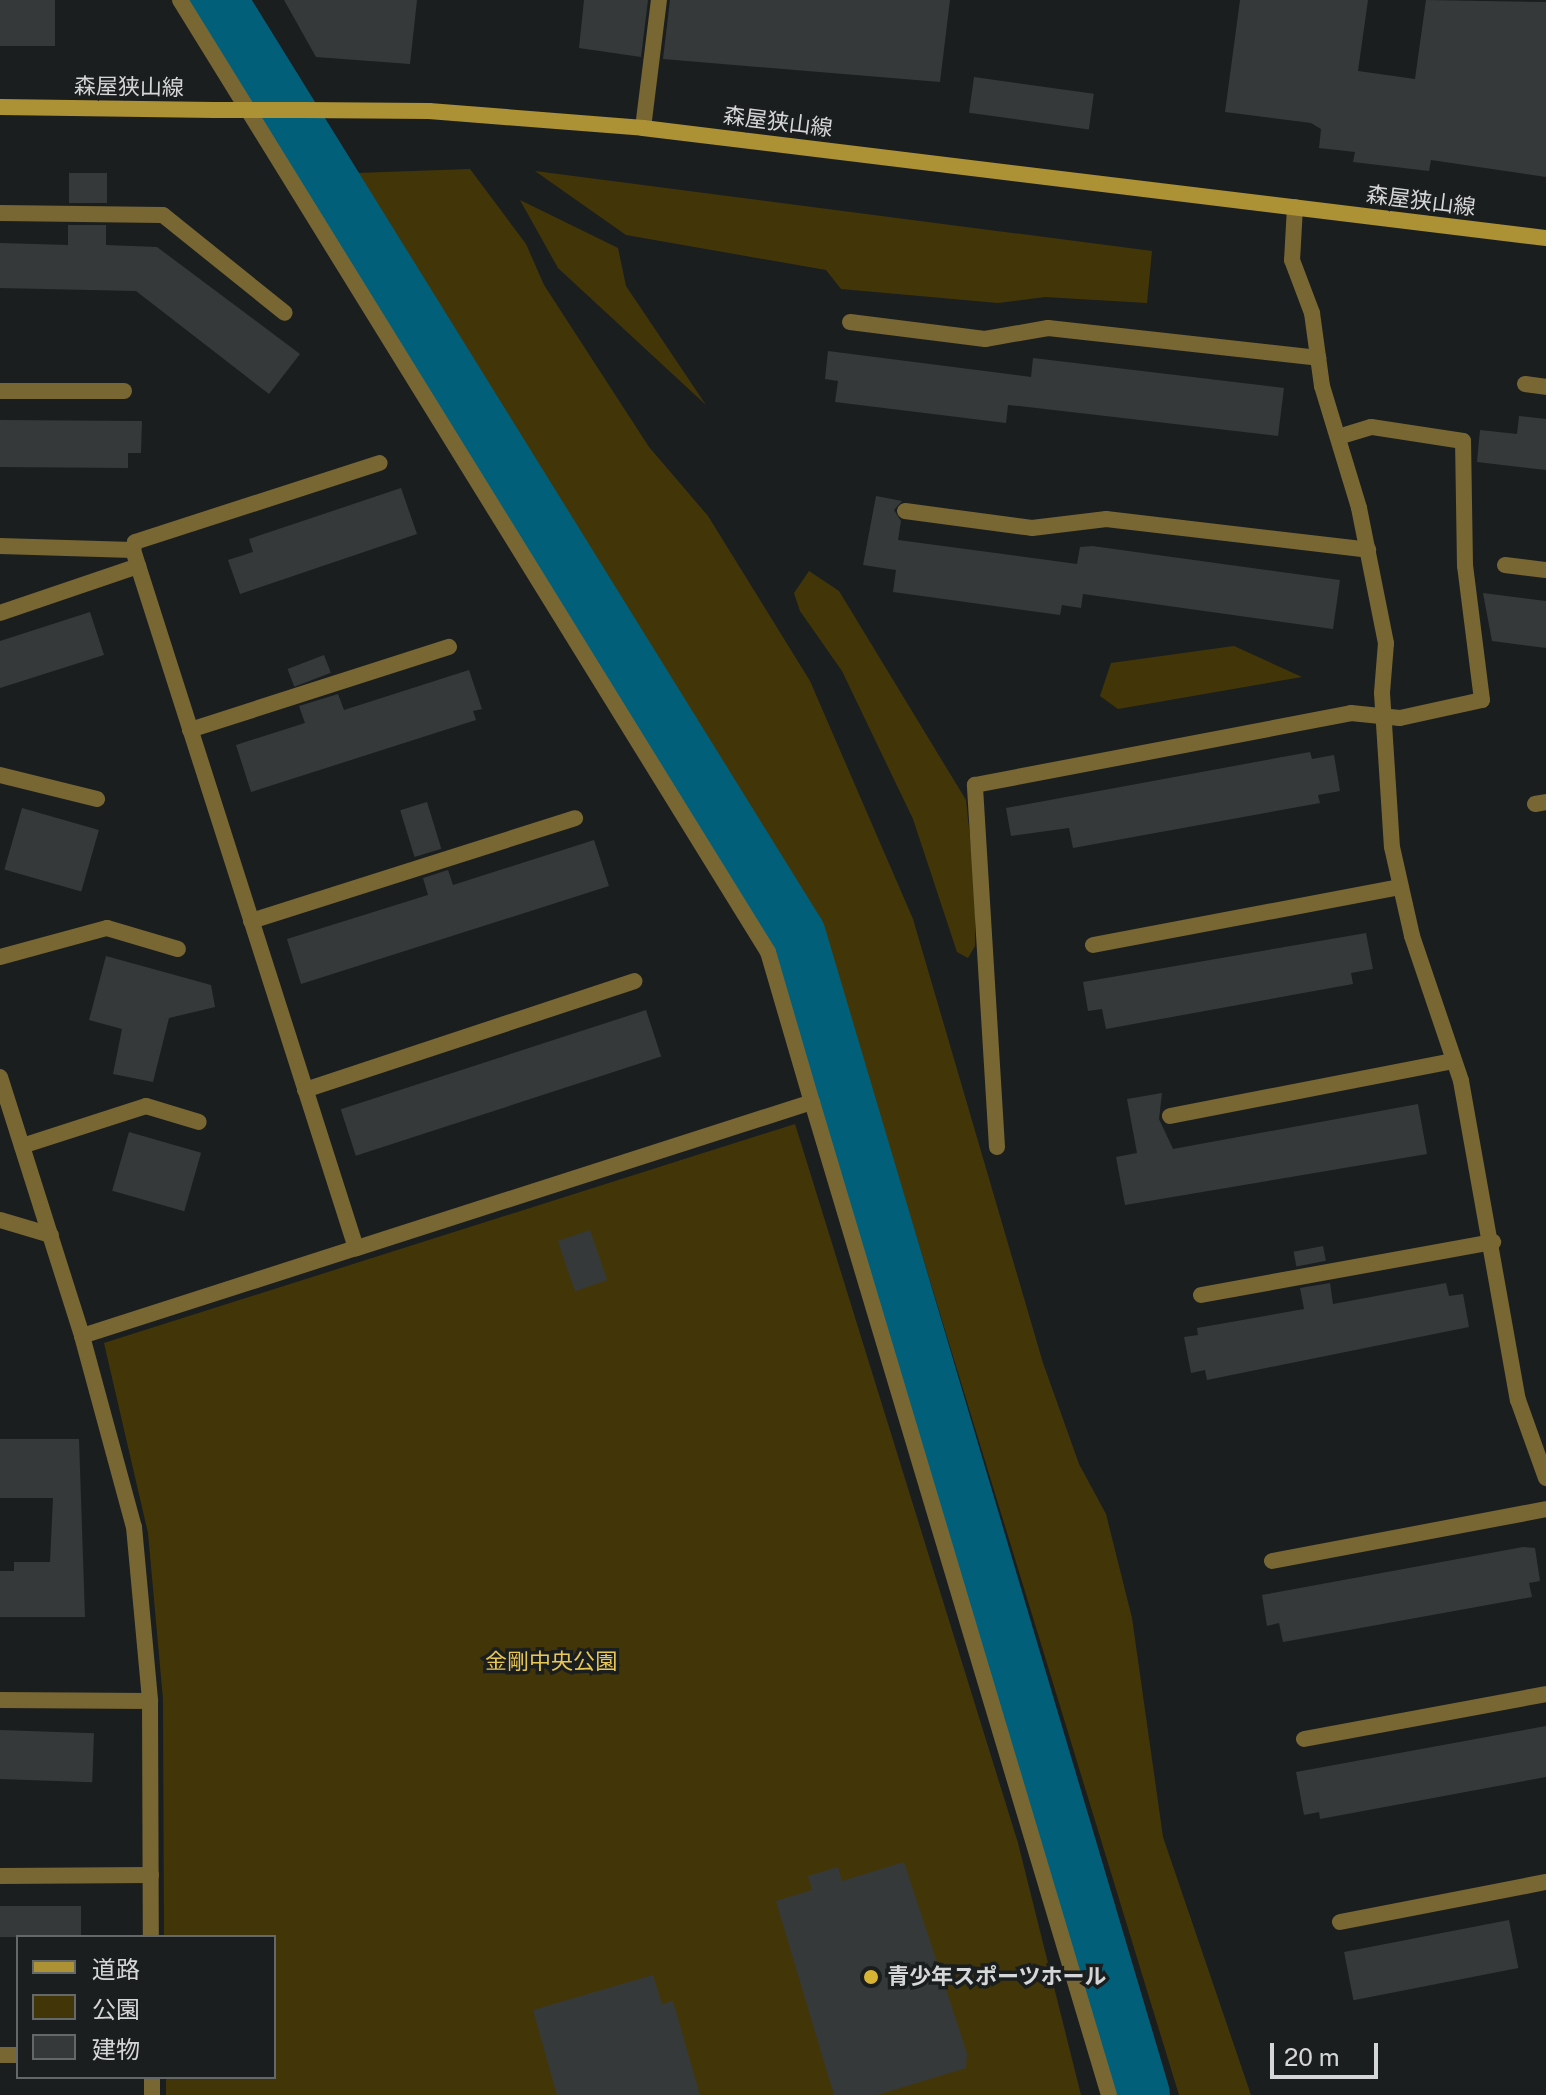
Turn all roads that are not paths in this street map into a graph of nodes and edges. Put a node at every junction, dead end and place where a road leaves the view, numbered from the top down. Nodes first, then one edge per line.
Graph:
1 (180, 0) edge
2 (659, 0) edge
3 (0, 107) edge
4 (643, 128) junction
5 (1295, 207) junction
6 (0, 213) edge
7 (1546, 238) edge
8 (285, 313) dead end
9 (850, 322) dead end
10 (1318, 358) junction
11 (1525, 384) dead end
12 (1546, 387) edge
13 (0, 391) edge
14 (124, 391) dead end
15 (1338, 437) junction
16 (380, 463) dead end
17 (905, 511) dead end
18 (0, 546) edge
19 (133, 550) junction
20 (1368, 550) junction
21 (1505, 565) dead end
22 (138, 566) junction
23 (1546, 570) edge
24 (0, 612) edge
25 (449, 647) dead end
26 (1383, 712) junction
27 (190, 730) junction
28 (0, 775) edge
29 (97, 799) dead end
30 (575, 818) dead end
31 (1401, 887) junction
32 (251, 921) junction
33 (1093, 945) dead end
34 (178, 949) dead end
35 (0, 957) edge
36 (634, 981) dead end
37 (1454, 1061) junction
38 (0, 1077) edge
39 (305, 1090) junction
40 (812, 1102) junction
41 (1170, 1116) dead end
42 (199, 1122) dead end
43 (22, 1146) junction
44 (997, 1147) dead end
45 (0, 1220) edge
46 (51, 1235) junction
47 (1493, 1242) junction
48 (356, 1248) junction
49 (1201, 1295) dead end
50 (82, 1336) junction
51 (1546, 1478) edge
52 (1546, 1509) edge
53 (1272, 1561) dead end
54 (1546, 1694) edge
55 (0, 1700) edge
56 (150, 1701) junction
57 (1304, 1739) dead end
58 (151, 1875) junction
59 (0, 1876) edge
60 (1546, 1882) edge
61 (1340, 1922) dead end
62 (151, 1935) edge
63 (1109, 2095) edge

1 - 40 street
2 - 4 street
3 - 4 main road, 森屋狭山線, bridge
4 - 5 main road, 森屋狭山線
5 - 7 main road, 森屋狭山線
5 - 10 street
6 - 8 street
9 - 10 street
10 - 15 street
11 - 12 street
13 - 14 street
15 - 20 street
15 - 26 street
16 - 19 street
17 - 20 street
18 - 19 street
19 - 22 street
20 - 26 street
21 - 23 street
22 - 24 street
22 - 27 street
25 - 27 street
26 - 31 street
26 - 44 street
27 - 32 street
28 - 29 street
30 - 32 street
31 - 33 street
31 - 37 street
32 - 39 street
34 - 35 street
36 - 39 street
37 - 41 street
37 - 47 street
38 - 43 street
39 - 48 street
40 - 48 street
40 - 63 street
42 - 43 street
43 - 46 street
45 - 46 street
46 - 50 street
47 - 49 street
47 - 51 street
48 - 50 street
50 - 56 street
52 - 53 street
54 - 57 street
55 - 56 street
56 - 58 street
58 - 59 street
58 - 62 street
60 - 61 street

